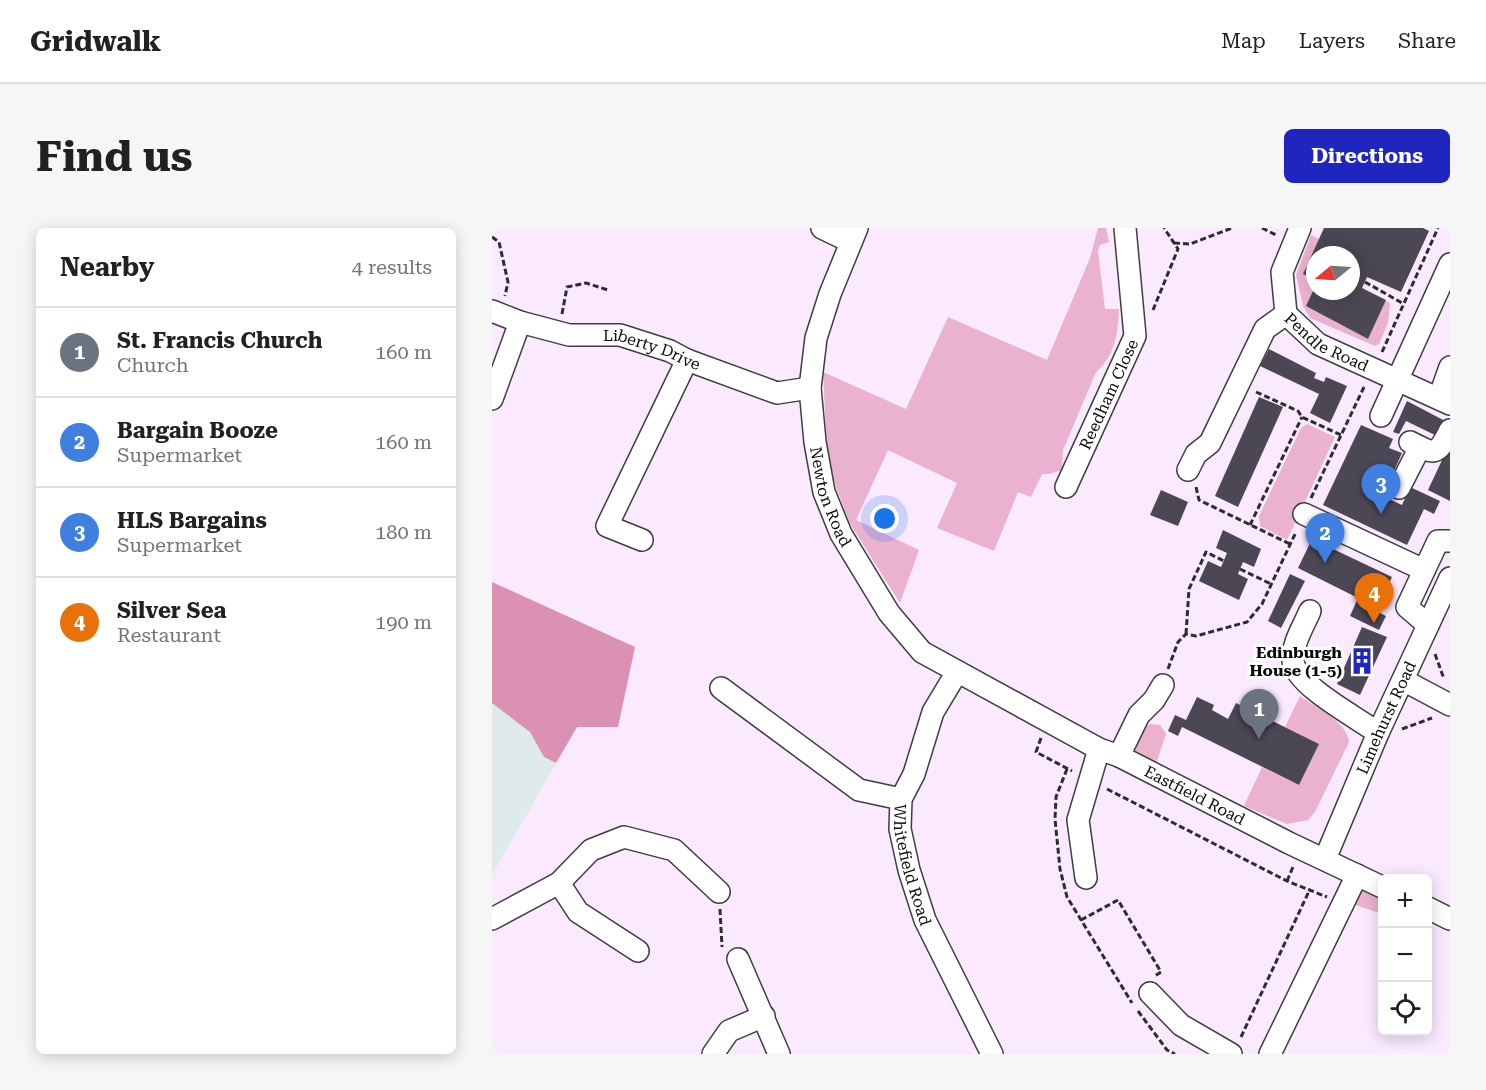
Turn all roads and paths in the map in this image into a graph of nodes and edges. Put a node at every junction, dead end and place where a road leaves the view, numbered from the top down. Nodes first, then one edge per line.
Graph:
1 (822, 228) edge
2 (1125, 228) edge
3 (1164, 228) edge
4 (1232, 228) edge
5 (1262, 228) edge
6 (1438, 228) edge
7 (1293, 233) edge
8 (854, 235) edge
9 (492, 237) edge
10 (1174, 243) junction
11 (1450, 264) edge
12 (1365, 282) dead end
13 (608, 290) dead end
14 (1404, 304) junction
15 (1286, 314) junction
16 (1150, 315) dead end
17 (505, 316) edge
18 (558, 332) junction
19 (687, 360) junction
20 (1377, 361) junction
21 (1450, 367) edge
22 (1398, 378) junction
23 (1238, 384) junction
24 (810, 388) junction
25 (492, 399) edge
26 (1444, 401) edge
27 (1381, 416) dead end
28 (1302, 417) junction
29 (1450, 430) edge
30 (1341, 435) junction
31 (1188, 470) joint
32 (1066, 487) dead end
33 (1399, 488) dead end
34 (1304, 514) junction
35 (1250, 525) junction
36 (642, 540) dead end
37 (1450, 541) edge
38 (1290, 544) junction
39 (1224, 561) dead end
40 (1240, 569) dead end
41 (1424, 570) junction
42 (1450, 578) edge
43 (1271, 584) junction
44 (1310, 612) dead end
45 (1425, 633) junction
46 (1186, 634) junction
47 (957, 672) junction
48 (1403, 680) junction
49 (1445, 682) dead end
50 (1163, 684) joint
51 (721, 688) dead end
52 (1007, 698) joint
53 (1444, 710) edge
54 (1380, 729) junction
55 (1044, 730) dead end
56 (1099, 749) junction
57 (1119, 756) junction
58 (1067, 769) junction
59 (1090, 781) junction
60 (901, 799) junction
61 (1325, 859) junction
62 (1357, 875) junction
63 (1086, 878) dead end
64 (559, 883) junction
65 (1378, 885) edge
66 (1310, 889) junction
67 (719, 892) joint
68 (1343, 903) junction
69 (1432, 910) edge
70 (492, 919) edge
71 (1450, 919) edge
72 (1081, 920) junction
73 (638, 951) dead end
74 (738, 959) joint
75 (1145, 986) junction
76 (1125, 993) junction
77 (764, 1016) junction
78 (1234, 1049) edge
79 (713, 1054) edge
80 (779, 1054) edge
81 (992, 1054) edge
82 (1175, 1054) edge
83 (1270, 1054) edge

1 - 8 street
2 - 32 street, Reedham Close
3 - 10 path
4 - 10 path
5 - 7 path
6 - 14 path
7 - 15 street, Pendle Road
8 - 24 street, Newton Road
9 - 17 path
10 - 16 path
11 - 22 street
12 - 14 path
13 - 18 path
14 - 20 path
15 - 20 street, Pendle Road
15 - 23 street
17 - 18 street, Liberty Drive
17 - 25 street
18 - 19 street, Liberty Drive
19 - 24 street, Liberty Drive
19 - 36 street
20 - 22 street, Pendle Road
20 - 30 path
21 - 26 street
22 - 26 street, Pendle Road
22 - 27 street
23 - 28 path
23 - 31 street
24 - 47 street, Newton Road
28 - 30 path
28 - 35 path
29 - 33 street
30 - 34 path
31 - 35 path
34 - 38 path
34 - 41 street
35 - 38 path
37 - 41 street
38 - 43 path
39 - 46 path
40 - 43 path
41 - 45 street
42 - 45 street, Limehurst Road
43 - 46 path
44 - 54 street
45 - 48 street, Limehurst Road
45 - 49 path
46 - 50 path
47 - 52 street, Newton Road
47 - 60 street, Whitefield Road
48 - 53 street
48 - 54 street, Limehurst Road
50 - 57 street
51 - 60 street
52 - 56 street, Eastfield Road
53 - 54 path
54 - 61 street, Limehurst Road
55 - 58 path
56 - 57 street, Eastfield Road
56 - 59 street
57 - 61 street, Eastfield Road
58 - 59 path
58 - 72 path
59 - 63 street
59 - 66 path
60 - 81 street, Whitefield Road
61 - 62 street, Eastfield Road
62 - 65 street, Eastfield Road
62 - 68 street
64 - 67 street
64 - 70 street
64 - 73 street
66 - 68 path
66 - 78 path
67 - 74 path
68 - 83 street
69 - 71 street
72 - 75 path
72 - 76 path
74 - 77 street
75 - 76 path
75 - 78 street
76 - 82 path
77 - 79 street
77 - 80 street

